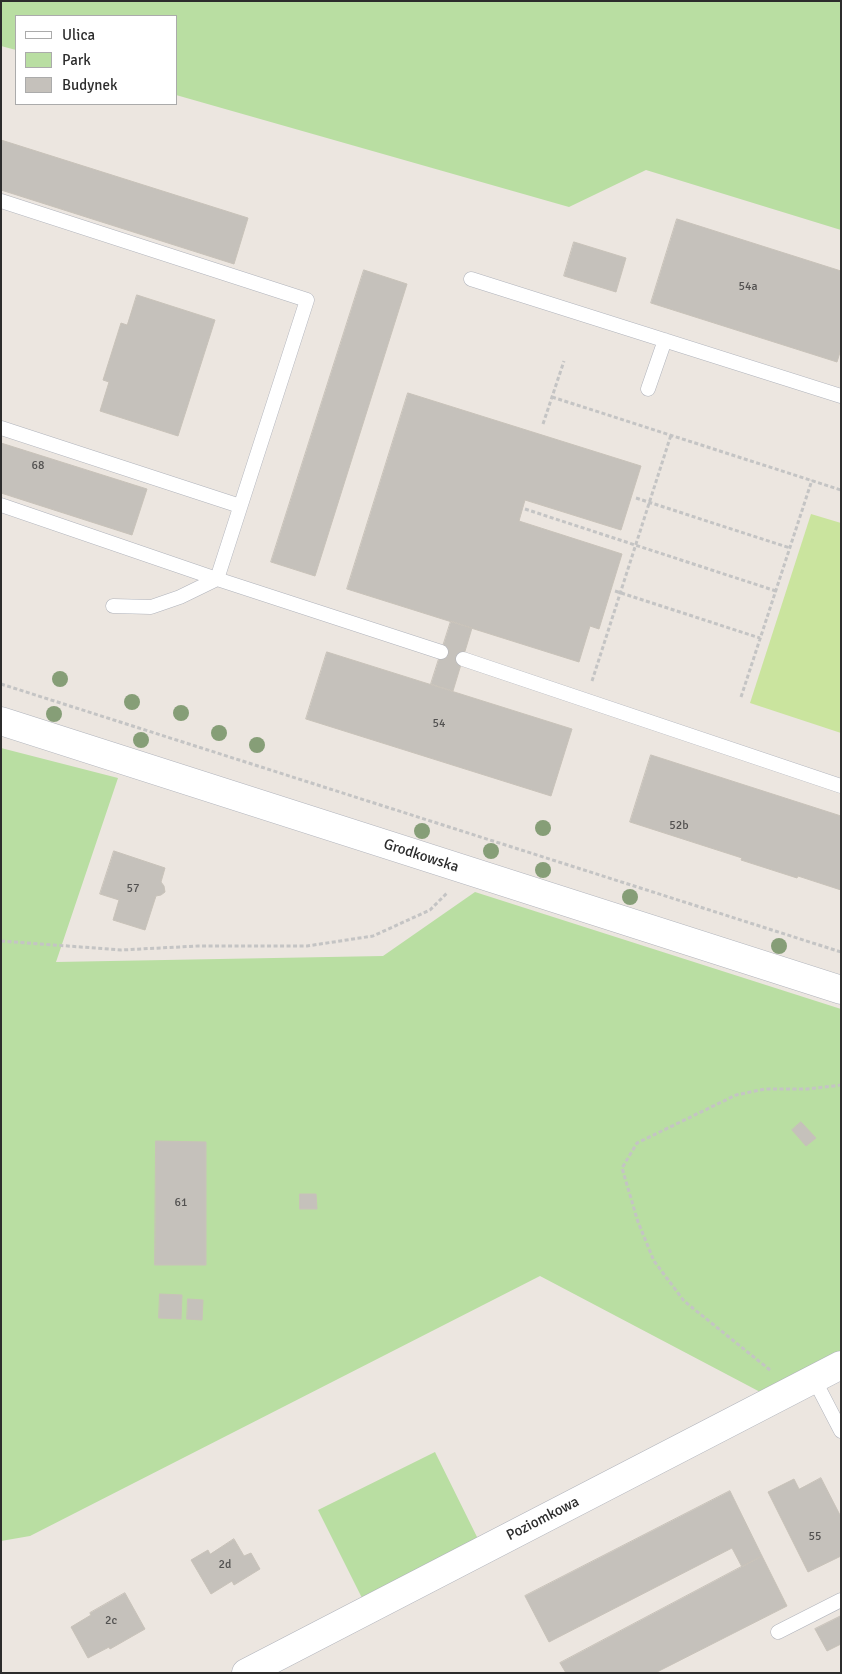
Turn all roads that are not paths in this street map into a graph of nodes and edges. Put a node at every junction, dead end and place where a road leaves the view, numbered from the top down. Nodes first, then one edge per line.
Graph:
1 (1, 200) edge
2 (471, 279) dead end
3 (665, 340) junction
4 (648, 388) dead end
5 (841, 396) edge
6 (1, 428) edge
7 (1, 505) edge
8 (240, 506) junction
9 (217, 579) junction
10 (113, 606) dead end
11 (442, 652) dead end
12 (463, 659) dead end
13 (1, 722) edge
14 (841, 786) edge
15 (841, 990) edge
16 (841, 1365) edge
17 (803, 1384) junction
18 (841, 1431) edge
19 (841, 1600) edge
20 (778, 1632) dead end
21 (246, 1673) edge

1 - 8 lane
2 - 3 lane
3 - 4 lane
3 - 5 lane
6 - 8 lane
7 - 9 lane
8 - 9 lane
9 - 10 lane
9 - 11 lane
12 - 14 lane
13 - 15 main road, Grodkowska
16 - 17 main road, Poziomkowa
17 - 18 lane
17 - 21 main road, Poziomkowa
19 - 20 lane

